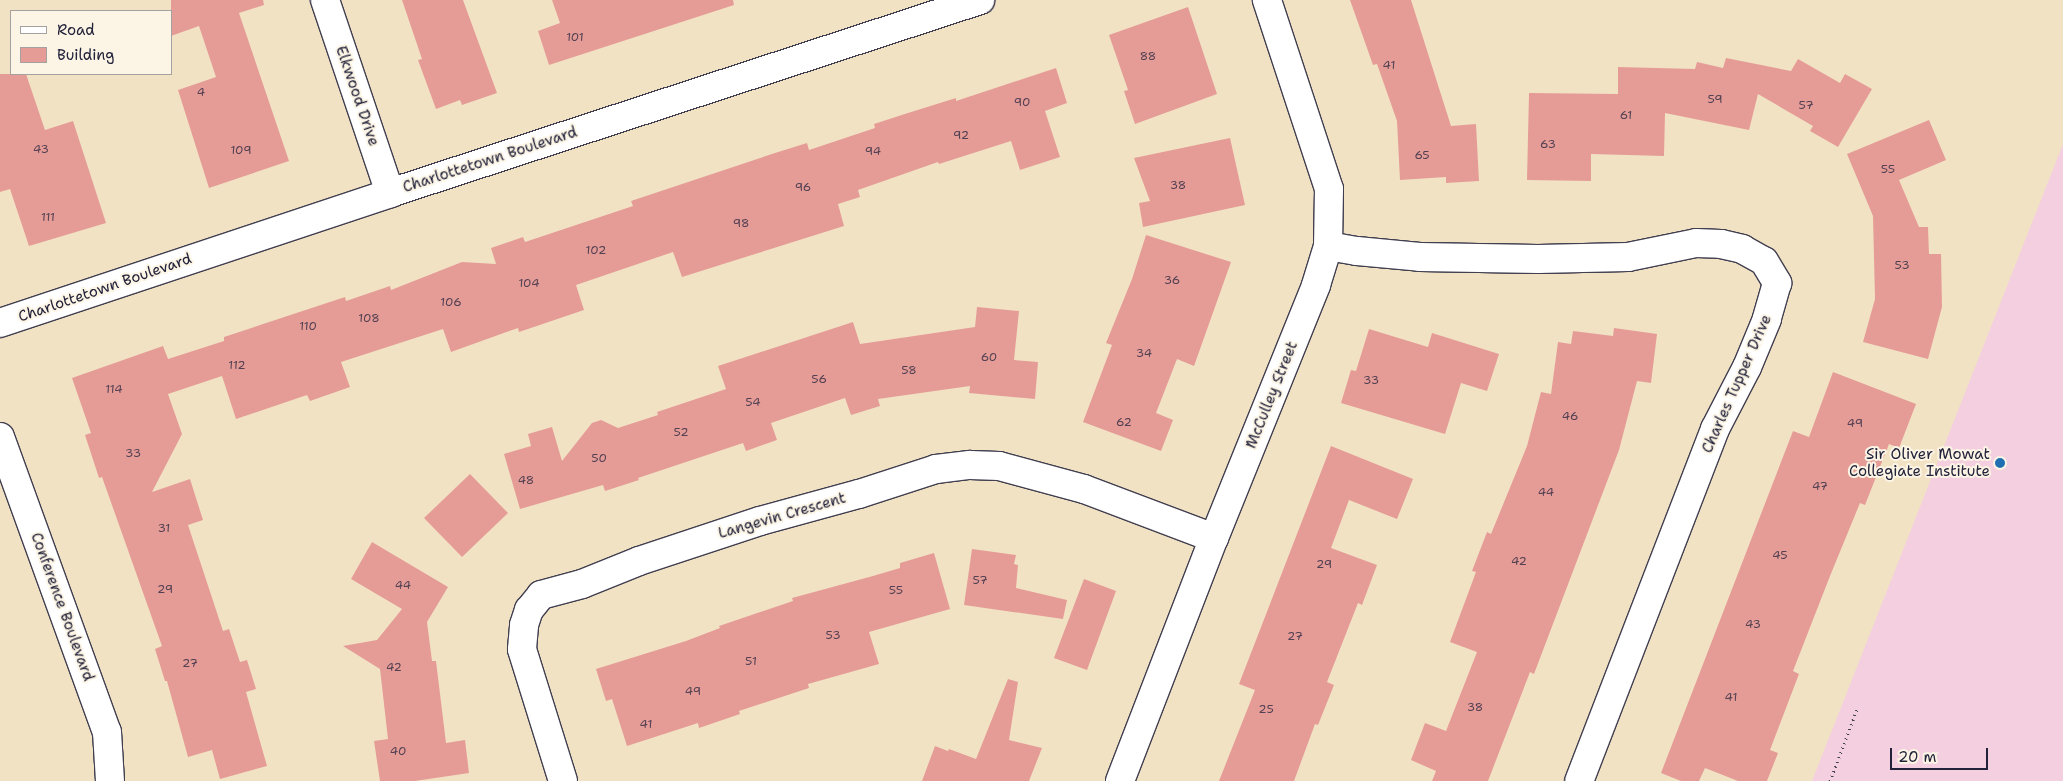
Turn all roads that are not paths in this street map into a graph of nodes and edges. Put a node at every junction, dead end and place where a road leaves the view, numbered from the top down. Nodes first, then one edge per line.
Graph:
1 (325, 0) edge
2 (980, 0) edge
3 (1268, 0) edge
4 (390, 192) junction
5 (1328, 246) junction
6 (0, 323) edge
7 (0, 436) edge
8 (1214, 538) junction
9 (110, 781) edge
10 (563, 781) edge
11 (1120, 781) edge
12 (1579, 781) edge

1 - 4 street, Elkwood Drive
2 - 4 street, Charlottetown Boulevard
3 - 5 street, McCulley Street
4 - 6 street, Charlottetown Boulevard
5 - 8 street, McCulley Street
5 - 12 street, Charles Tupper Drive
7 - 9 street, Conference Boulevard
8 - 10 street, Langevin Crescent
8 - 11 street, McCulley Street

